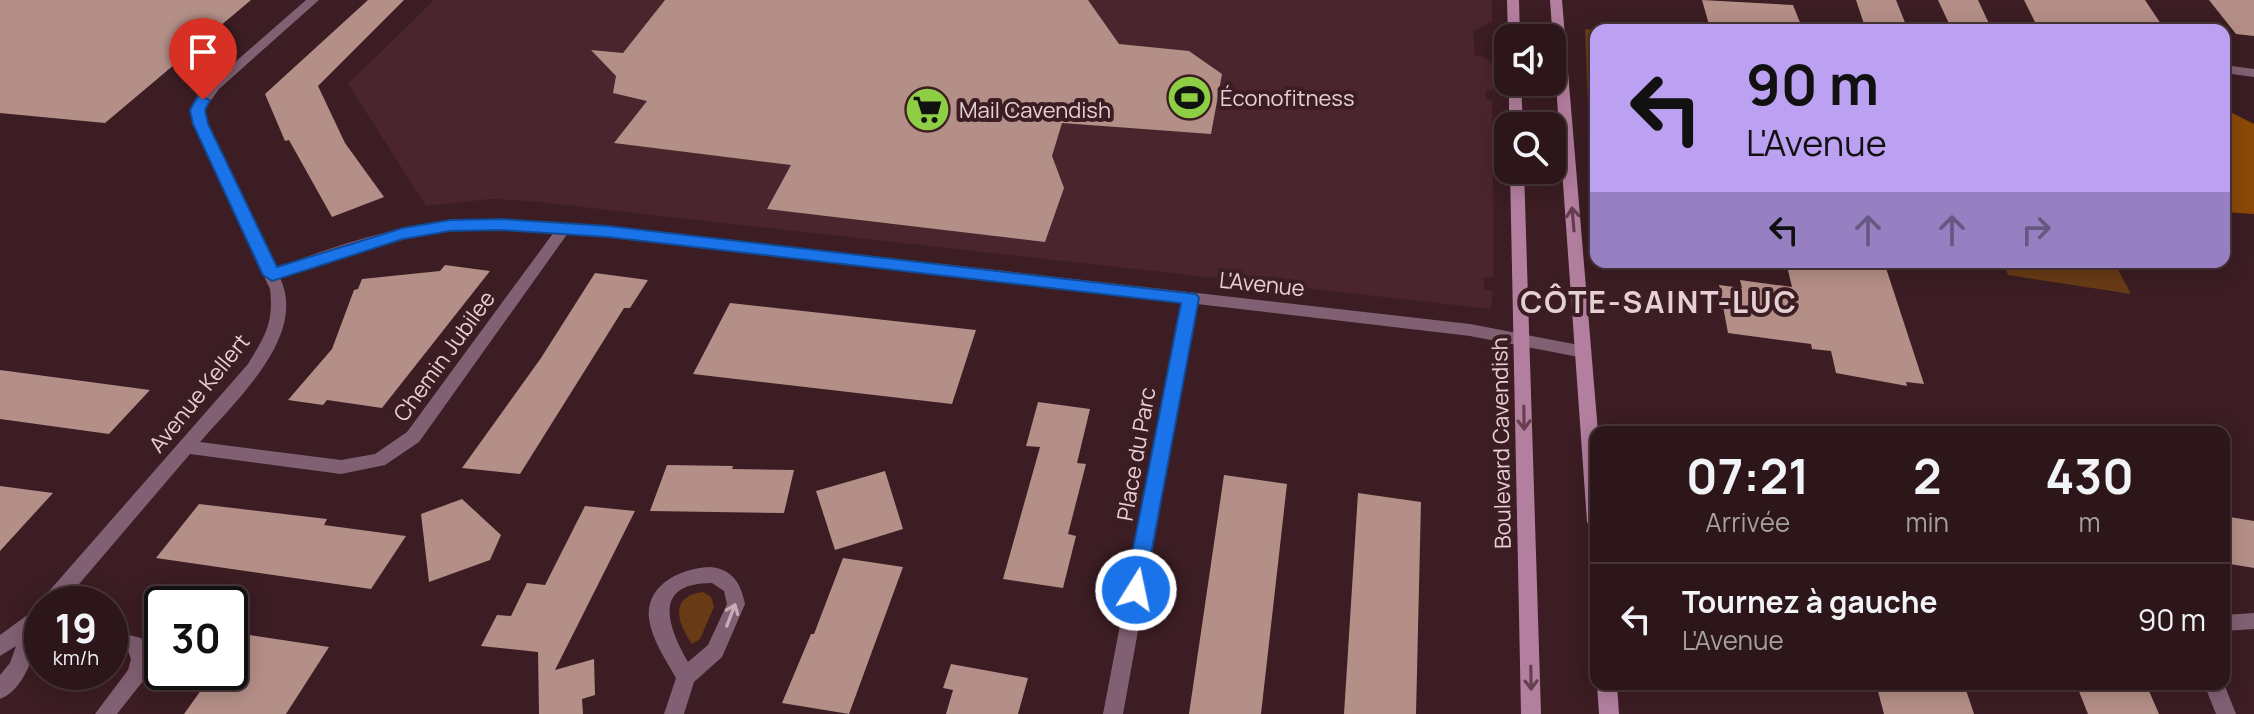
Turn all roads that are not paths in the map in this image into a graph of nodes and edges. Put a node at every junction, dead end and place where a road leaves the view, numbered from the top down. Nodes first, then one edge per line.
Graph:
1 (313, 0) edge
2 (1513, 0) edge
3 (1556, 0) edge
4 (1514, 24) edge
5 (2230, 70) edge
6 (2254, 73) edge
7 (1517, 184) edge
8 (564, 229) junction
9 (272, 275) junction
10 (1190, 298) junction
11 (1522, 340) junction
12 (1584, 352) junction
13 (1590, 437) edge
14 (188, 447) junction
15 (66, 586) edge
16 (2254, 621) edge
17 (2230, 623) edge
18 (24, 631) edge
19 (128, 643) edge
20 (0, 647) edge
21 (24, 656) edge
22 (686, 677) junction
23 (128, 685) edge
24 (0, 690) edge
25 (124, 690) edge
26 (1607, 690) edge
27 (2216, 690) edge
28 (105, 714) edge
29 (674, 714) edge
30 (1113, 714) edge
31 (1531, 714) edge
32 (1609, 714) edge
33 (2226, 714) edge

1 - 9 street, Avenue Kellert
2 - 4 main road
12 -> 3 main road
5 - 6 street
7 - 11 main road, Boulevard Cavendish
8 - 9 street, L'Avenue
8 - 10 street, L'Avenue
8 - 14 street, Chemin Jubilee
9 - 14 street, Avenue Kellert
10 - 11 street, L'Avenue
10 - 30 street, Place du Parc
11 - 12 street, L'Avenue
11 -> 31 main road, Boulevard Cavendish
12 - 13 main road
14 - 15 street, Avenue Kellert
16 - 17 street
18 - 20 street
19 - 23 street
21 - 24 street
22 -> 22 street
22 - 29 street
25 - 28 street
26 - 32 main road
27 - 33 street

